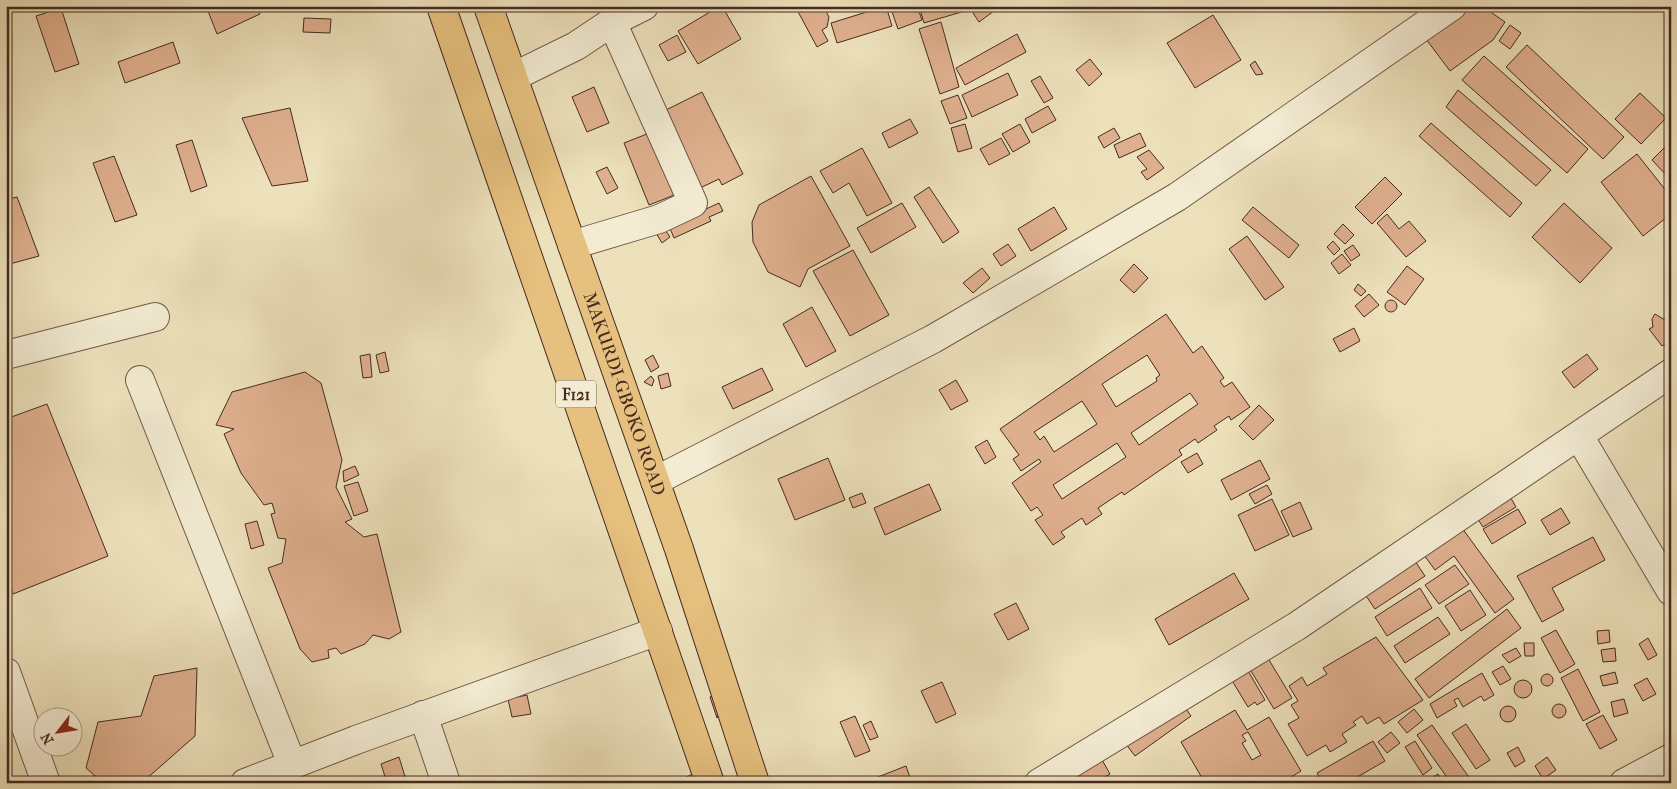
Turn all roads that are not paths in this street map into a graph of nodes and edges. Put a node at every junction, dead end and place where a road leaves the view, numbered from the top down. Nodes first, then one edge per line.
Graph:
1 (441, 6) edge
2 (488, 6) edge
3 (644, 6) edge
4 (1452, 6) edge
5 (612, 22) junction
6 (513, 76) junction
7 (572, 244) junction
8 (156, 317) dead end
9 (6, 355) edge
10 (1671, 373) edge
11 (140, 380) dead end
12 (1579, 436) junction
13 (655, 481) junction
14 (1671, 591) edge
15 (658, 631) junction
16 (6, 672) edge
17 (423, 715) junction
18 (15, 716) edge
19 (1671, 758) edge
20 (292, 764) junction
21 (46, 783) edge
22 (245, 783) edge
23 (446, 783) edge
24 (710, 783) edge
25 (755, 783) edge
26 (1039, 783) edge
27 (1624, 783) edge

1 - 15 main road, F121
2 - 6 main road, MAKURDI-GBOKO ROAD / F121
3 - 5 street
4 - 13 street
5 - 6 street
5 - 7 street
6 - 7 main road, MAKURDI-GBOKO ROAD / F121
7 - 13 main road, MAKURDI-GBOKO ROAD / F121
8 - 9 street
10 - 12 street
11 - 20 street
12 - 14 street
12 - 26 street
13 - 25 main road, MAKURDI-GBOKO ROAD / F121
15 - 17 street
15 - 24 main road, F121
16 - 18 street
17 - 20 street
17 - 23 street
18 - 21 street
19 - 27 street
20 - 22 street

